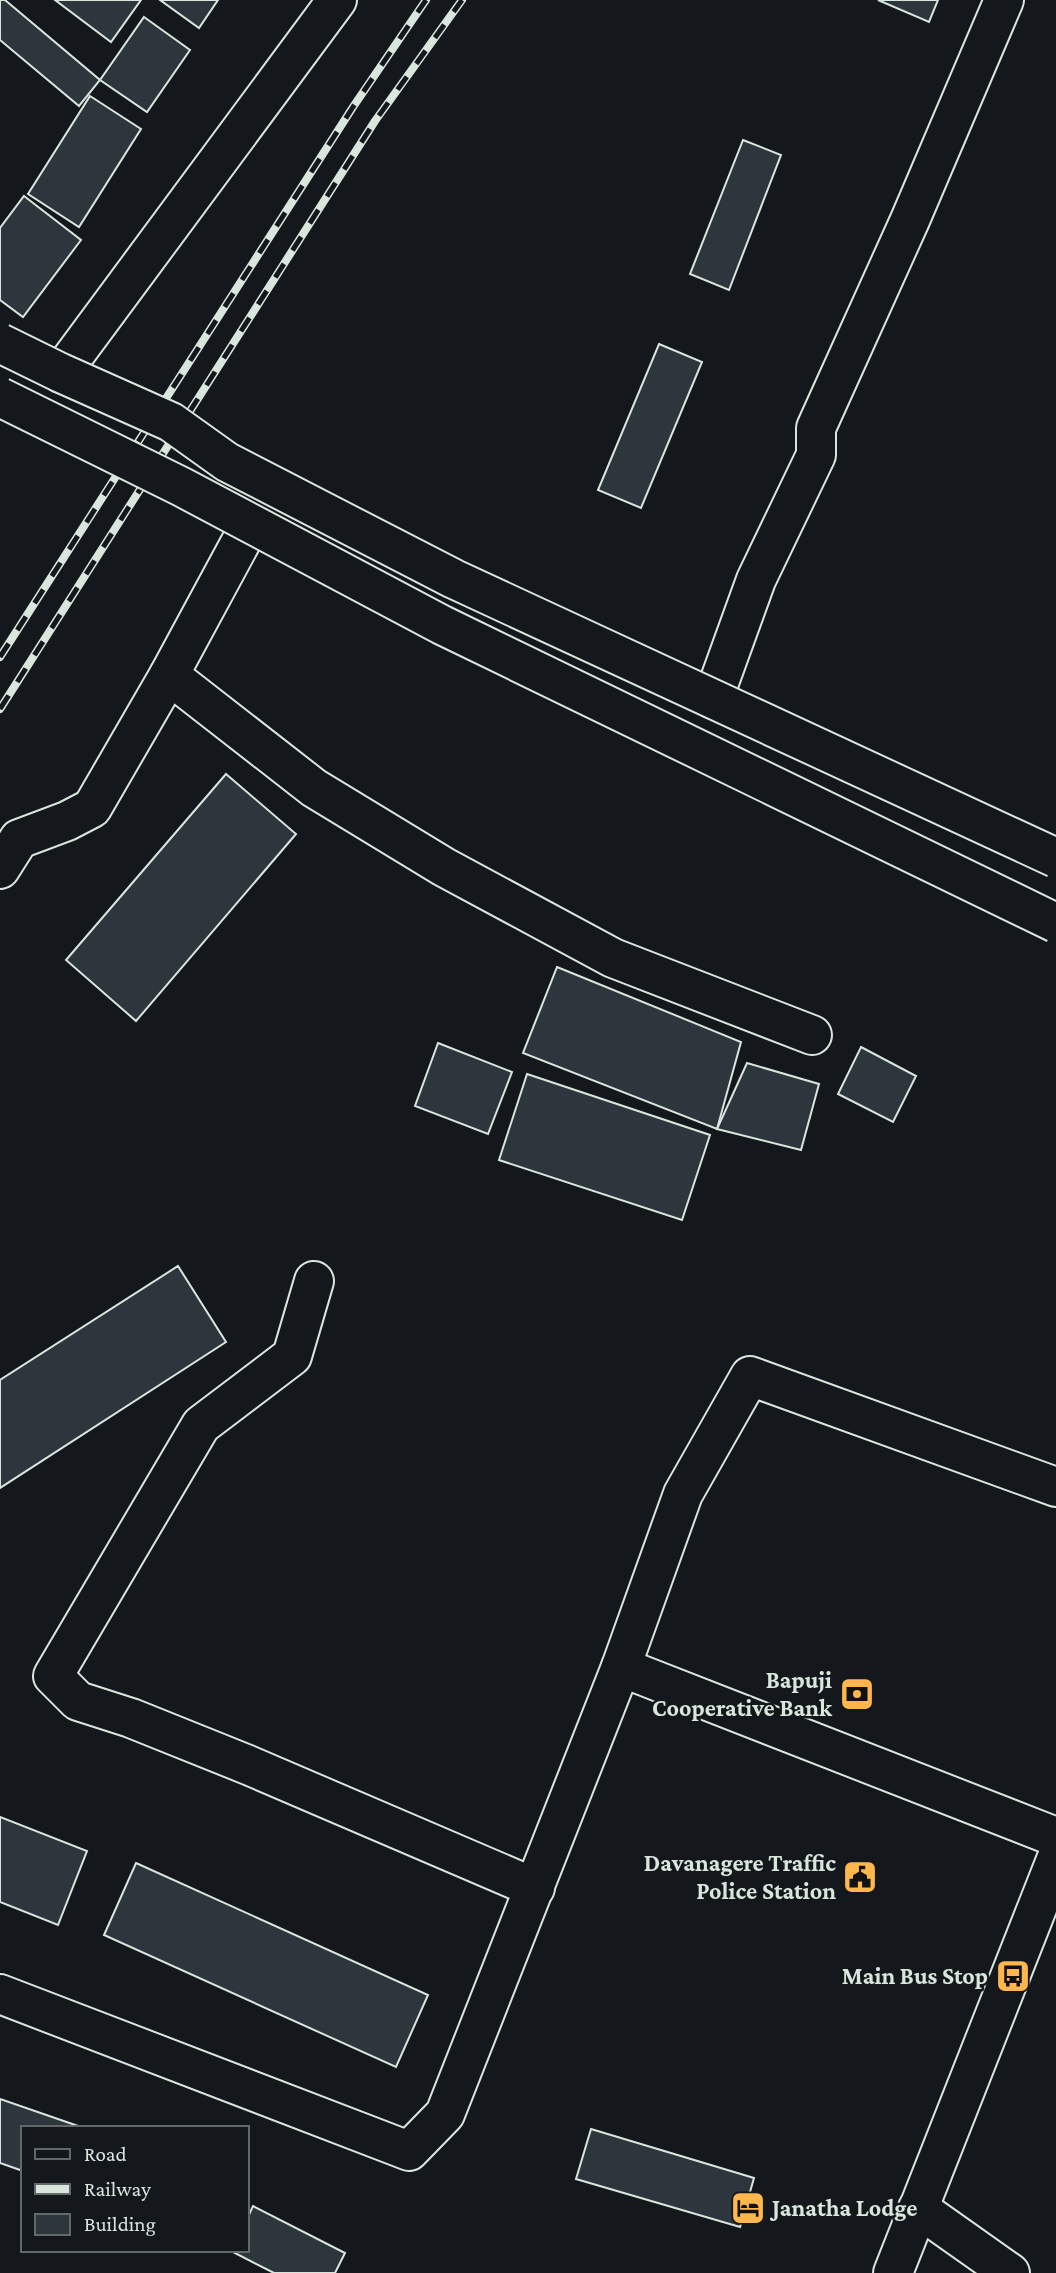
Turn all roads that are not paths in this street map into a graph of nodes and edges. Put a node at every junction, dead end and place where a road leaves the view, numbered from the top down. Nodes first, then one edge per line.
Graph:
1 (337, 0) edge
2 (1004, 0) edge
3 (0, 343) edge
4 (61, 373) junction
5 (0, 397) edge
6 (250, 525) junction
7 (169, 675) junction
8 (713, 699) junction
9 (1056, 858) edge
10 (0, 869) edge
11 (1056, 923) edge
12 (812, 1035) dead end
13 (314, 1281) dead end
14 (1056, 1488) edge
15 (621, 1667) junction
16 (1056, 1837) edge
17 (1056, 1860) edge
18 (535, 1888) junction
19 (0, 1994) edge
20 (918, 2208) junction
21 (897, 2271) edge
22 (1010, 2273) edge

1 - 4 street
2 - 8 street
3 - 4 street, bridge
4 - 8 street, bridge
5 - 6 street, bridge
6 - 7 street
6 - 11 street, bridge
7 - 10 street
7 - 12 street
8 - 9 street, bridge
13 - 18 street
14 - 15 street
15 - 16 street
15 - 18 street
17 - 20 street
18 - 19 street
20 - 21 street
20 - 22 street

